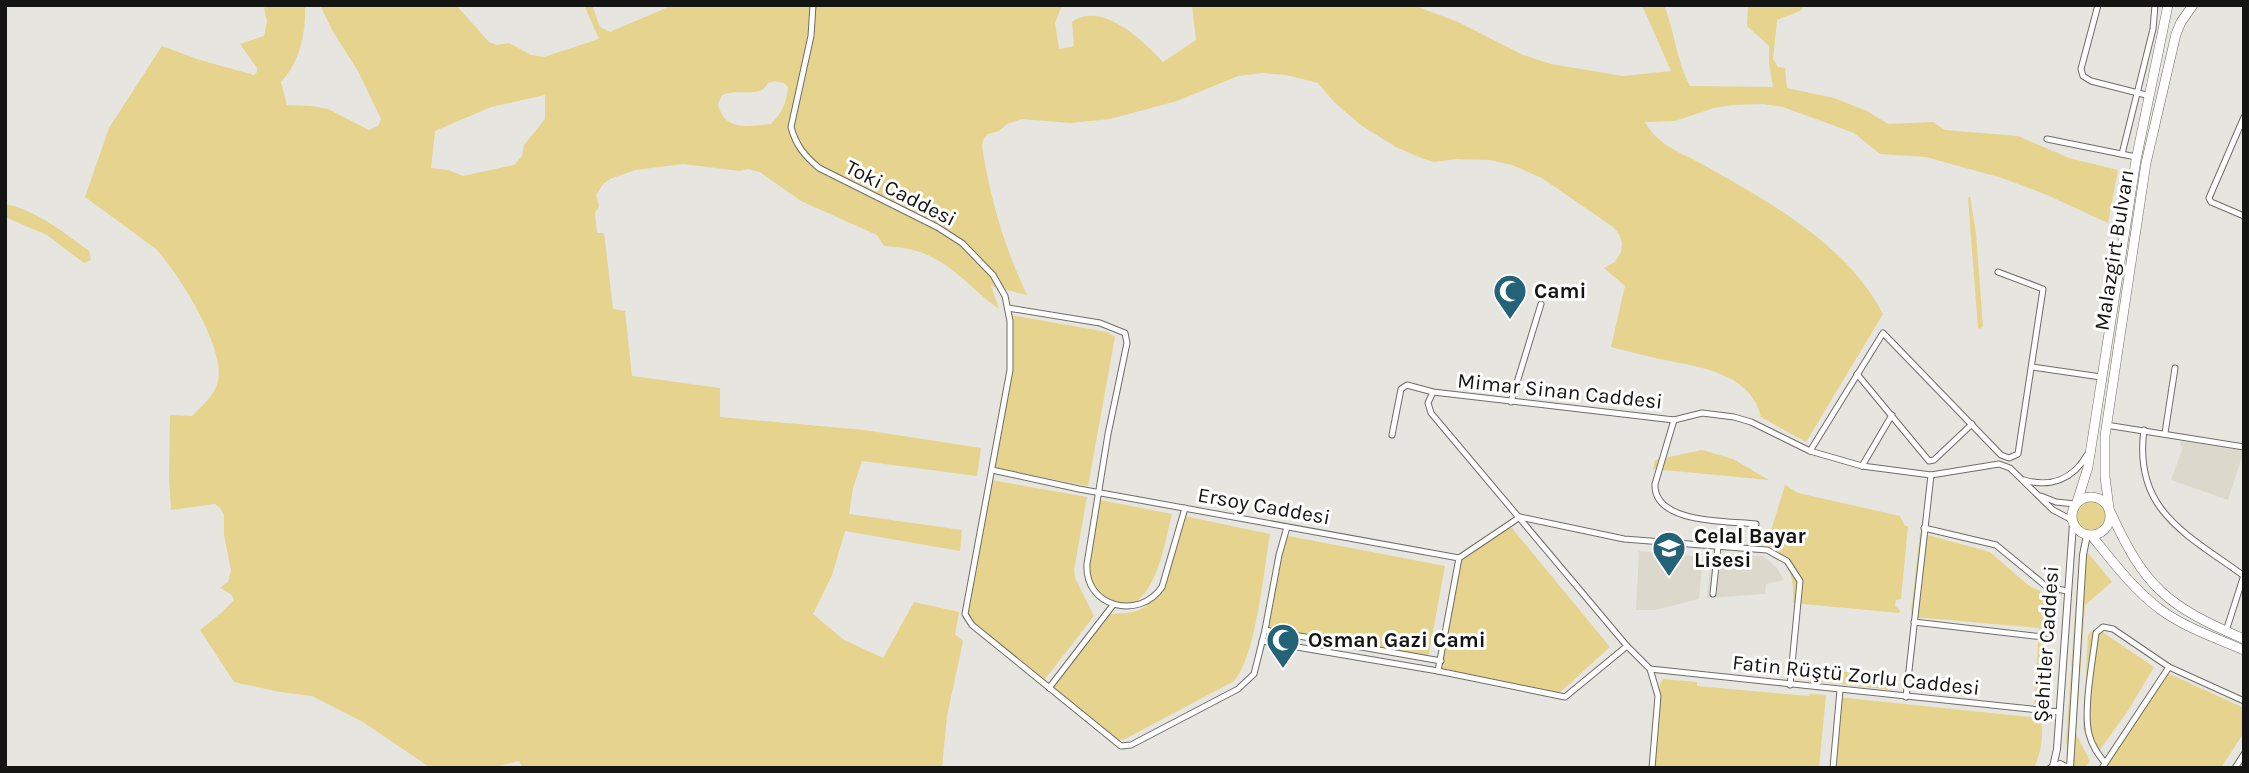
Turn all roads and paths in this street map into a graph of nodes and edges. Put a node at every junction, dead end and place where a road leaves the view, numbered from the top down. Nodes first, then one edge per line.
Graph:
1 (813, 5) edge
2 (2098, 5) edge
3 (2155, 5) edge
4 (2168, 5) edge
5 (2193, 5) edge
6 (2137, 93) junction
7 (2150, 96) junction
8 (2244, 117) edge
9 (2047, 139) dead end
10 (2122, 154) junction
11 (2136, 157) junction
12 (2244, 216) edge
13 (1998, 272) dead end
14 (1541, 304) dead end
15 (1008, 308) junction
16 (2032, 367) junction
17 (2175, 368) dead end
18 (1857, 374) junction
19 (2102, 377) junction
20 (1433, 392) junction
21 (1511, 401) junction
22 (1892, 415) junction
23 (1674, 420) junction
24 (1972, 424) junction
25 (2106, 425) junction
26 (2144, 430) junction
27 (2165, 433) junction
28 (1392, 435) dead end
29 (2091, 446) junction
30 (2244, 447) edge
31 (1810, 451) junction
32 (2008, 458) junction
33 (1862, 466) junction
34 (2006, 466) junction
35 (992, 470) junction
36 (1931, 475) junction
37 (2021, 478) junction
38 (1099, 491) junction
39 (2038, 495) junction
40 (2076, 503) junction
41 (1185, 508) junction
42 (2109, 510) junction
43 (1520, 517) junction
44 (2072, 522) junction
45 (1756, 524) dead end
46 (1287, 527) junction
47 (1924, 528) junction
48 (2089, 535) junction
49 (1718, 546) junction
50 (1459, 558) junction
51 (2244, 575) edge
52 (2067, 591) junction
53 (1713, 594) dead end
54 (1113, 605) junction
55 (1914, 622) junction
56 (1265, 630) junction
57 (2227, 631) junction
58 (2043, 637) dead end
59 (2244, 639) edge
60 (1262, 641) junction
61 (1627, 646) junction
62 (2244, 650) edge
63 (1441, 661) junction
64 (2169, 667) junction
65 (1650, 669) junction
66 (1438, 671) junction
67 (1790, 685) junction
68 (1049, 688) junction
69 (1840, 690) junction
70 (1906, 697) junction
71 (2244, 701) edge
72 (2059, 712) junction
73 (2244, 754) edge
74 (2104, 765) edge
75 (2052, 767) edge
76 (1652, 768) edge
77 (1833, 768) edge
78 (2069, 768) edge
79 (2235, 768) edge

1 - 15 street, Toki Caddesi
2 - 6 street
3 - 6 street
4 - 7 highway, Malazgirt Bulvarı
5 - 25 highway, Malazgirt Bulvarı
6 - 7 street
6 - 10 street
7 - 11 highway, Malazgirt Bulvarı
8 - 12 street
9 - 10 street
10 - 11 street
11 - 19 highway, Malazgirt Bulvarı
13 - 16 street
14 - 21 street
15 - 35 street, Toki Caddesi
15 - 38 street
16 - 19 street
16 - 32 street
17 - 27 street
18 - 22 street
18 - 24 street
18 - 31 street
19 - 29 highway, Malazgirt Bulvarı
20 - 21 street, Mimar Sinan Caddesi
20 - 28 street, Mimar Sinan Caddesi
20 - 43 street
21 - 23 street, Mimar Sinan Caddesi
22 - 24 street
22 - 33 street
23 - 31 street, Mimar Sinan Caddesi
23 - 45 street
24 - 32 street
25 - 26 street
25 - 42 highway, Malazgirt Bulvarı
26 - 27 street
26 - 51 street
27 - 30 street
29 - 37 street
29 - 40 highway, Malazgirt Bulvarı
31 - 33 street, Mimar Sinan Caddesi
32 - 34 street
33 - 36 street, Mimar Sinan Caddesi
34 - 36 street, Mimar Sinan Caddesi
34 - 37 street
35 - 38 street, Ersoy Caddesi
35 - 68 street, Toki Caddesi
36 - 47 street
37 - 39 street
38 - 41 street, Ersoy Caddesi
38 - 54 street
39 - 40 street
39 - 44 street
40 - 42 highway
40 - 44 highway
41 - 46 street, Ersoy Caddesi
41 - 54 street
42 - 48 highway
42 - 57 highway
43 - 49 street
43 - 50 street
43 - 61 street
44 - 48 highway
44 - 52 street, Şehitler Caddesi
46 - 50 street, Ersoy Caddesi
46 - 56 street
47 - 52 street
47 - 55 street
48 - 62 highway
48 - 78 street, Şehitler Caddesi
49 - 53 street
49 - 67 street
50 - 63 street
51 - 57 street
52 - 72 street, Şehitler Caddesi
54 - 68 street
55 - 58 street
55 - 70 street
56 - 60 street
56 - 63 street
57 - 59 highway
60 - 66 street
60 - 68 street
61 - 65 street
61 - 66 street
63 - 66 street
64 - 71 street
64 - 74 street
64 - 74 street
65 - 67 street, Fatin Rüştü Zorlu Caddesi
65 - 76 street
67 - 69 street, Fatin Rüştü Zorlu Caddesi
69 - 70 street, Fatin Rüştü Zorlu Caddesi
69 - 77 street
70 - 72 street, Fatin Rüştü Zorlu Caddesi
72 - 75 street, Şehitler Caddesi
73 - 79 street
75 - 78 street

